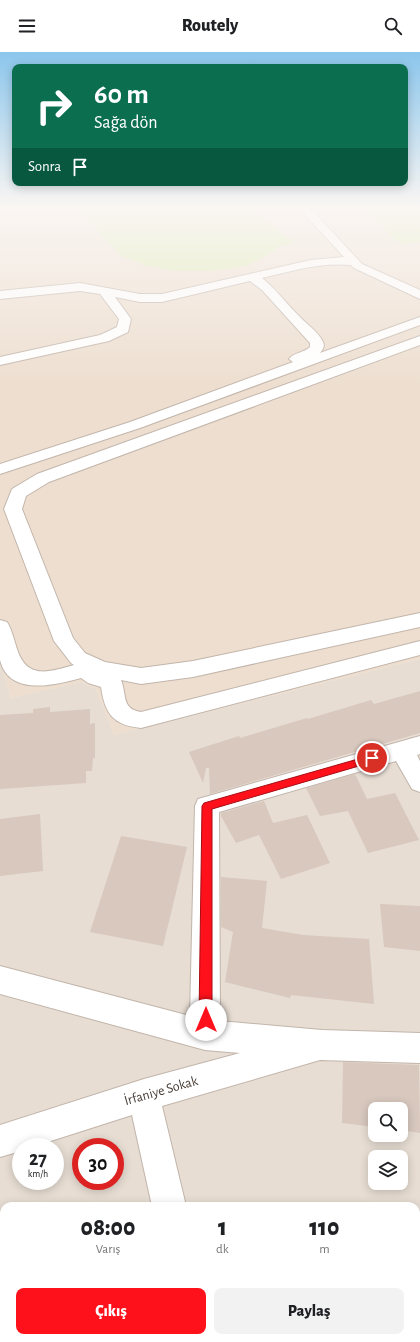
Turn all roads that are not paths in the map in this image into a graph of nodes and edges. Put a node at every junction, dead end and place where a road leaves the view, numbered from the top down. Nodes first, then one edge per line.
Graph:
1 (288, 268) edge
2 (363, 268) edge
3 (251, 276) junction
4 (104, 291) junction
5 (0, 295) edge
6 (420, 295) edge
7 (420, 321) edge
8 (420, 340) edge
9 (0, 361) edge
10 (0, 462) edge
11 (0, 469) edge
12 (420, 620) edge
13 (0, 627) edge
14 (420, 648) edge
15 (411, 747) edge
16 (420, 782) edge
17 (0, 980) edge
18 (205, 1035) junction
19 (322, 1045) junction
20 (420, 1048) edge
21 (144, 1095) junction
22 (0, 1141) edge
23 (168, 1202) edge

1 - 3 street
2 - 6 street
3 - 4 street
3 - 10 street
4 - 5 street
4 - 9 street
7 - 11 street
8 - 12 street
13 - 14 street
15 - 16 street
15 - 18 street
17 - 18 street
18 - 19 street
19 - 20 street
19 - 21 street, İrfaniye Sokak
21 - 22 street, İrfaniye Sokak
21 - 23 street

